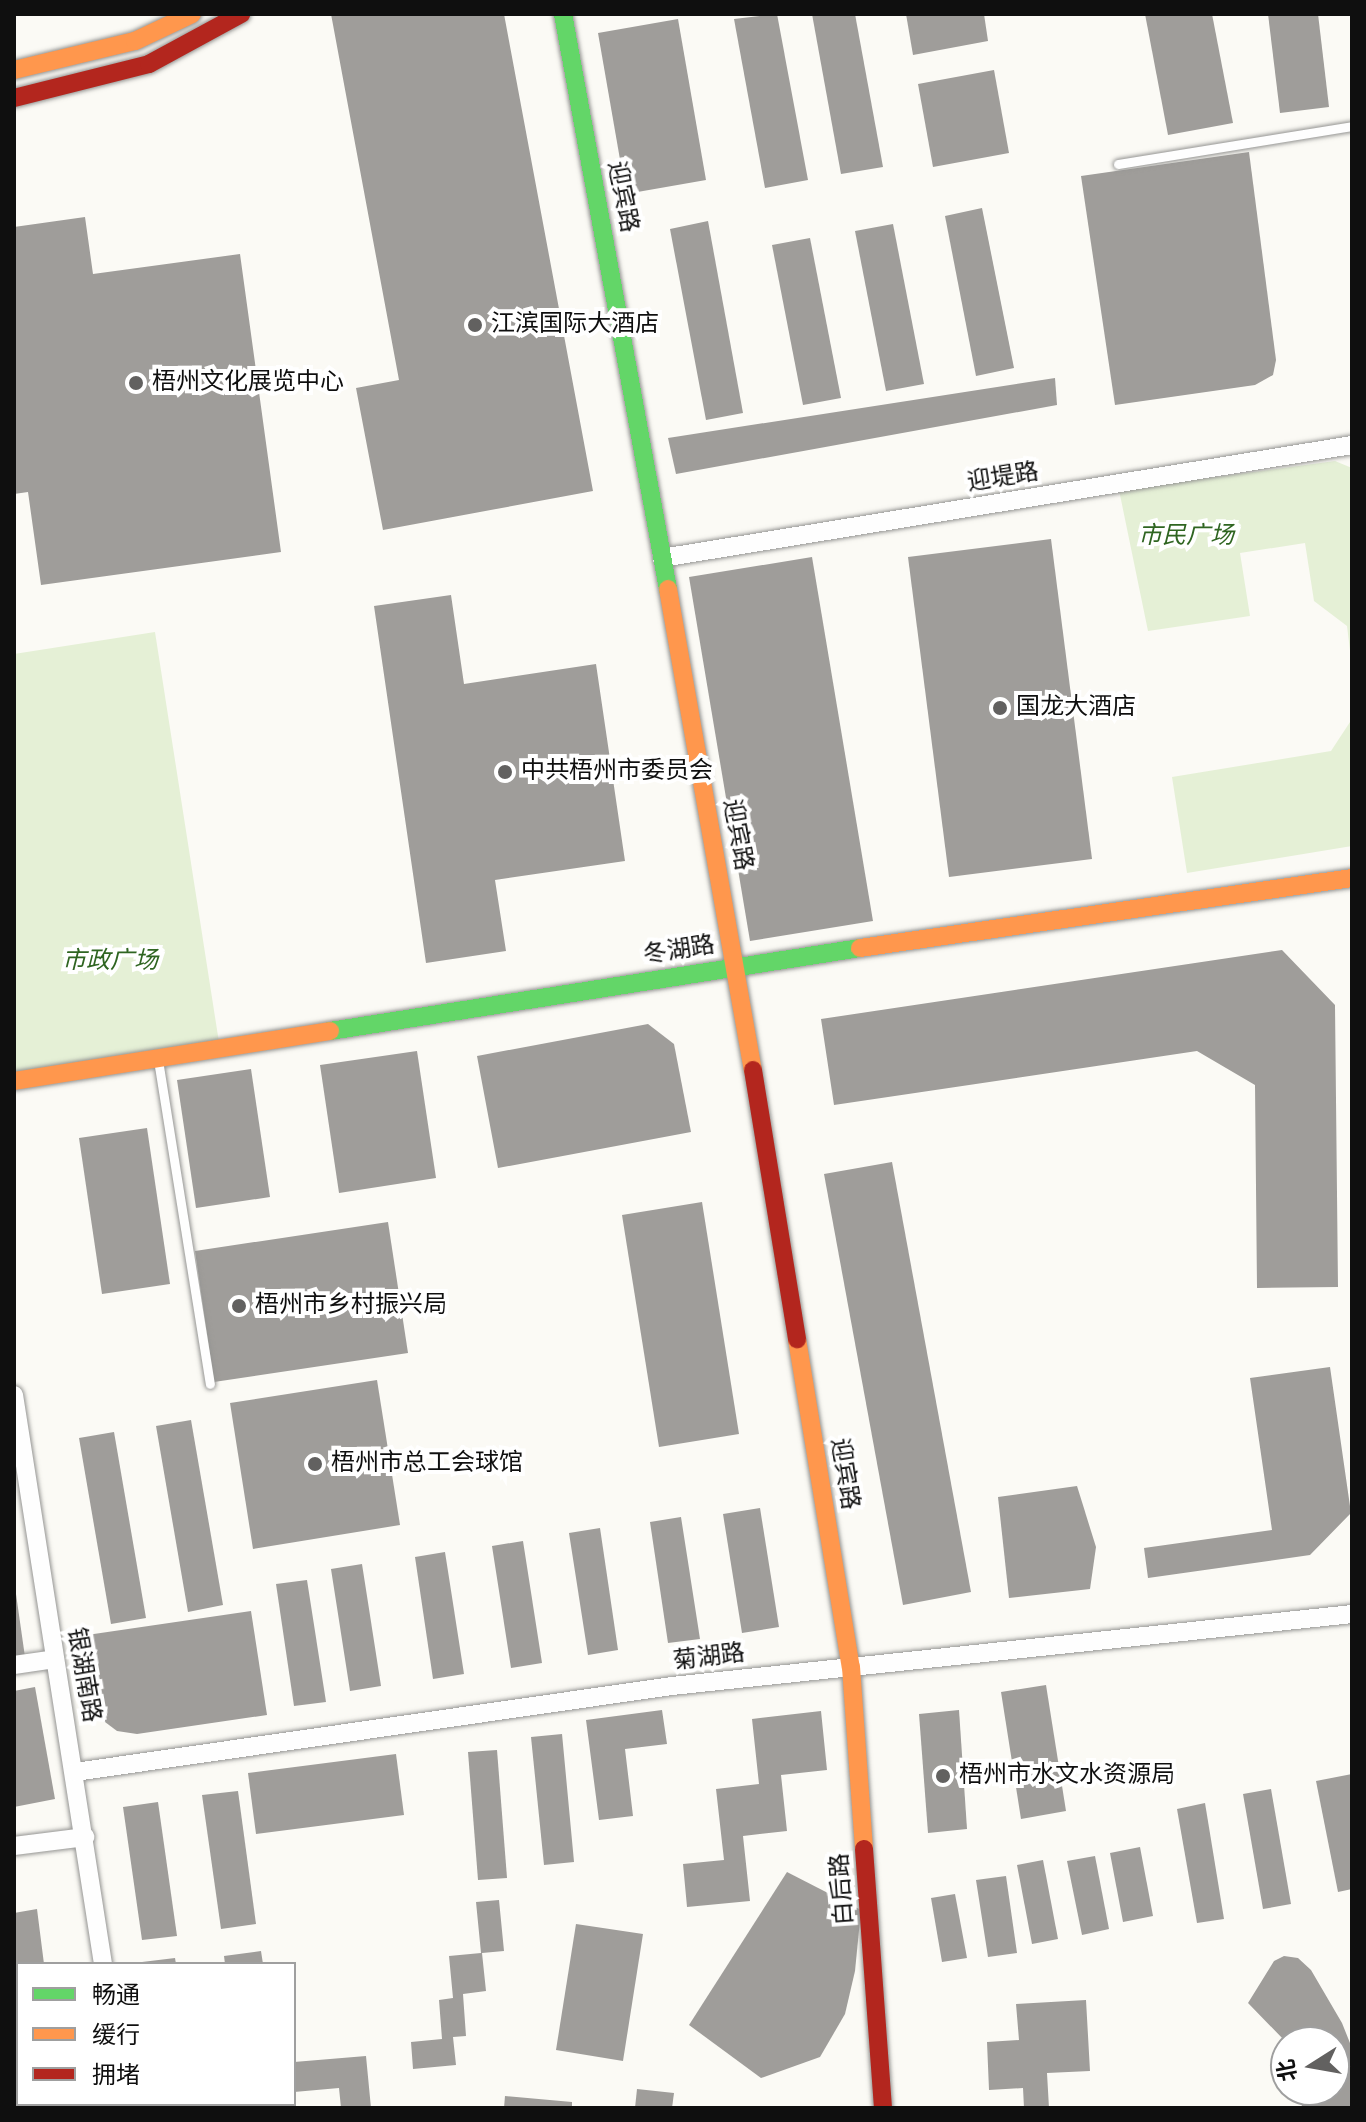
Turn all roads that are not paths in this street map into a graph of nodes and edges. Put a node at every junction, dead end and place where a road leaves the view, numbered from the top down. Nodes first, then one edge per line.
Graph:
1 (192, 14) edge
2 (241, 14) edge
3 (563, 14) edge
4 (14, 70) edge
5 (14, 98) edge
6 (1352, 126) edge
7 (1118, 164) dead end
8 (1352, 445) edge
9 (662, 558) junction
10 (1352, 878) edge
11 (736, 966) junction
12 (158, 1059) junction
13 (14, 1081) edge
14 (210, 1384) dead end
15 (14, 1395) edge
16 (1352, 1614) edge
17 (55, 1659) junction
18 (14, 1665) edge
19 (851, 1667) junction
20 (75, 1772) junction
21 (85, 1837) junction
22 (14, 1846) edge
23 (103, 1962) edge
24 (883, 2108) edge

1 - 4 street
2 - 5 street
3 - 9 street, 迎宾路
6 - 7 lane
8 - 9 street, 迎堤路
9 - 11 street, 迎宾路
10 - 11 street, 冬湖路
11 - 12 street, 冬湖路
11 - 19 street, 迎宾路
12 - 13 street, 冬湖路
12 - 14 lane
15 - 17 street, 银湖南路
16 - 19 street, 菊湖路
17 - 18 street
17 - 20 street, 银湖南路
19 - 20 street, 菊湖路
19 - 24 street, 白后路
20 - 21 street, 银湖南路
21 - 22 street
21 - 23 street, 银湖南路

